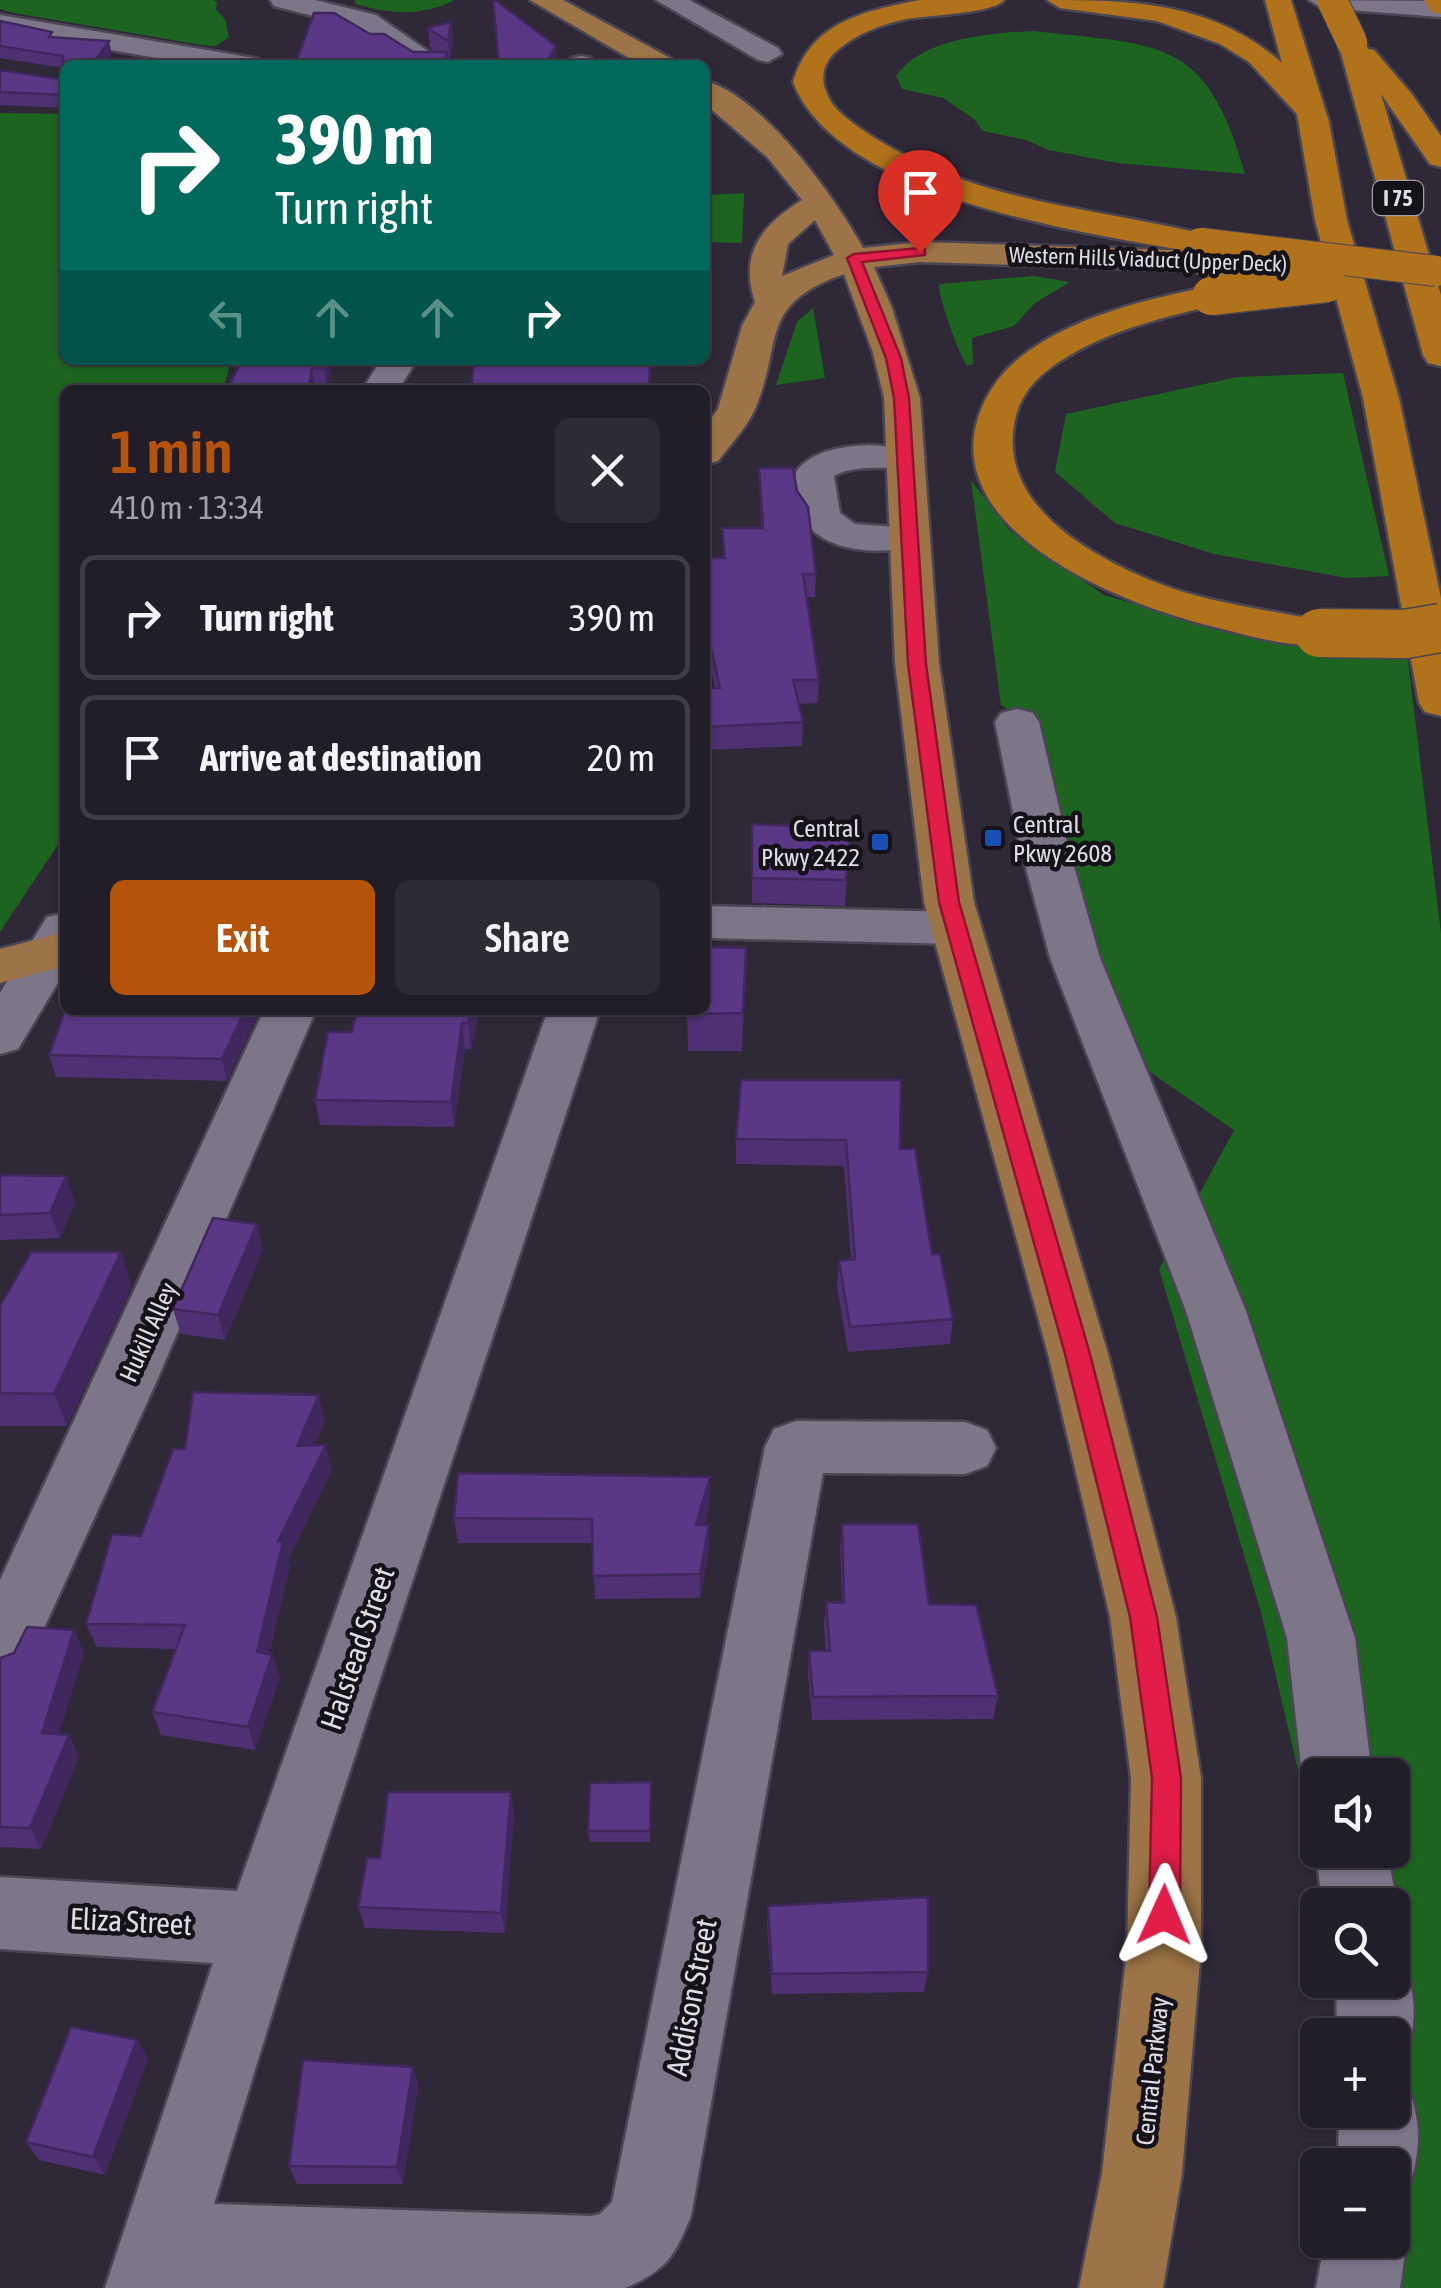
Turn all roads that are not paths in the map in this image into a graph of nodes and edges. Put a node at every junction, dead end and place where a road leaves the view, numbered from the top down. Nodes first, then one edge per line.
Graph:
1 (282, 0) edge
2 (543, 0) edge
3 (668, 0) edge
4 (991, 0) edge
5 (1060, 0) edge
6 (1278, 0) edge
7 (1322, 0) edge
8 (1332, 0) edge
9 (1440, 5) edge
10 (0, 23) edge
11 (1352, 42) junction
12 (768, 54) dead end
13 (218, 60) edge
14 (426, 60) edge
15 (653, 60) edge
16 (710, 94) edge
17 (1314, 122) junction
18 (1441, 158) edge
19 (820, 202) junction
20 (854, 258) junction
21 (1205, 267) junction
22 (1439, 275) edge
23 (772, 302) junction
24 (1441, 355) edge
25 (710, 446) edge
26 (906, 457) junction
27 (910, 537) junction
28 (1441, 628) edge
29 (1441, 703) edge
30 (1017, 722) dead end
31 (710, 922) edge
32 (956, 928) junction
33 (60, 944) edge
34 (0, 966) edge
35 (288, 1015) edge
36 (572, 1015) edge
37 (0, 1036) edge
38 (965, 1448) dead end
39 (0, 1651) edge
40 (1335, 1758) edge
41 (0, 1913) edge
42 (262, 1929) junction
43 (1363, 2258) edge
44 (155, 2265) edge
45 (1121, 2288) edge
46 (1358, 2288) edge

1 - 14 street
2 - 15 main road
3 - 12 street
4 - 21 highway
5 - 17 highway
6 - 17 highway
7 - 9 street
8 - 11 highway, I 75, bridge
10 - 13 street
11 - 18 highway
11 - 24 highway, I 75
16 - 19 main road, Central Parkway
17 - 29 highway
19 - 20 main road, Central Parkway
19 - 23 main road
20 - 21 main road, Western Hills Viaduct (Upper Deck)
20 - 23 main road, Western Hills Viaduct (Upper Deck)
20 - 26 main road, Central Parkway
21 - 22 highway, bridge
21 - 22 highway, bridge
21 - 28 highway, bridge
23 - 25 main road
26 - 27 main road, Central Parkway
26 - 27 street
27 - 32 main road, Central Parkway
30 - 40 street
31 - 32 street
32 - 45 main road, Central Parkway
33 - 34 main road
33 - 37 street
35 - 39 street, Hukill Alley
36 - 42 street, Halstead Street
38 - 44 street, Addison Street
41 - 42 street, Eliza Street
42 - 44 street, Halstead Street
43 - 46 street

